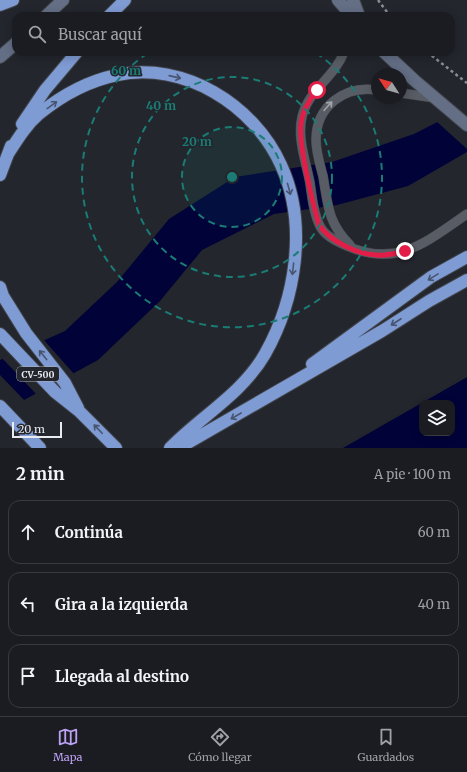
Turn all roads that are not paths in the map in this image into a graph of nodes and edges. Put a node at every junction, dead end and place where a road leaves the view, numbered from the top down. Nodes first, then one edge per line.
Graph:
1 (13, 0) edge
2 (63, 0) edge
3 (125, 0) edge
4 (338, 0) edge
5 (353, 0) edge
6 (0, 5) edge
7 (50, 12) edge
8 (114, 12) edge
9 (343, 12) edge
10 (348, 12) edge
11 (358, 12) edge
12 (12, 46) edge
13 (74, 56) edge
14 (342, 56) edge
15 (388, 56) edge
16 (0, 57) edge
17 (371, 89) edge
18 (407, 94) edge
19 (435, 98) junction
20 (467, 125) edge
21 (8, 154) junction
22 (0, 175) edge
23 (467, 214) edge
24 (354, 249) junction
25 (467, 257) edge
26 (467, 280) edge
27 (0, 287) edge
28 (0, 334) edge
29 (259, 403) junction
30 (0, 406) edge
31 (79, 411) junction
32 (40, 448) edge
33 (116, 448) edge
34 (170, 448) edge
35 (174, 448) edge

1 - 6 highway
2 - 7 street
3 - 8 highway
4 - 9 lane
4 - 10 street
5 - 11 street
12 - 16 street
13 - 21 highway
14 - 24 lane
15 - 19 street
24 -> 17 lane
18 - 19 lane
19 - 20 street
21 - 22 highway
21 -> 34 highway
23 - 24 lane
25 -> 29 highway
26 -> 29 highway
31 -> 27 highway
28 - 31 highway, CV-500
29 -> 35 highway
30 - 32 highway
33 -> 31 highway, CV-500

